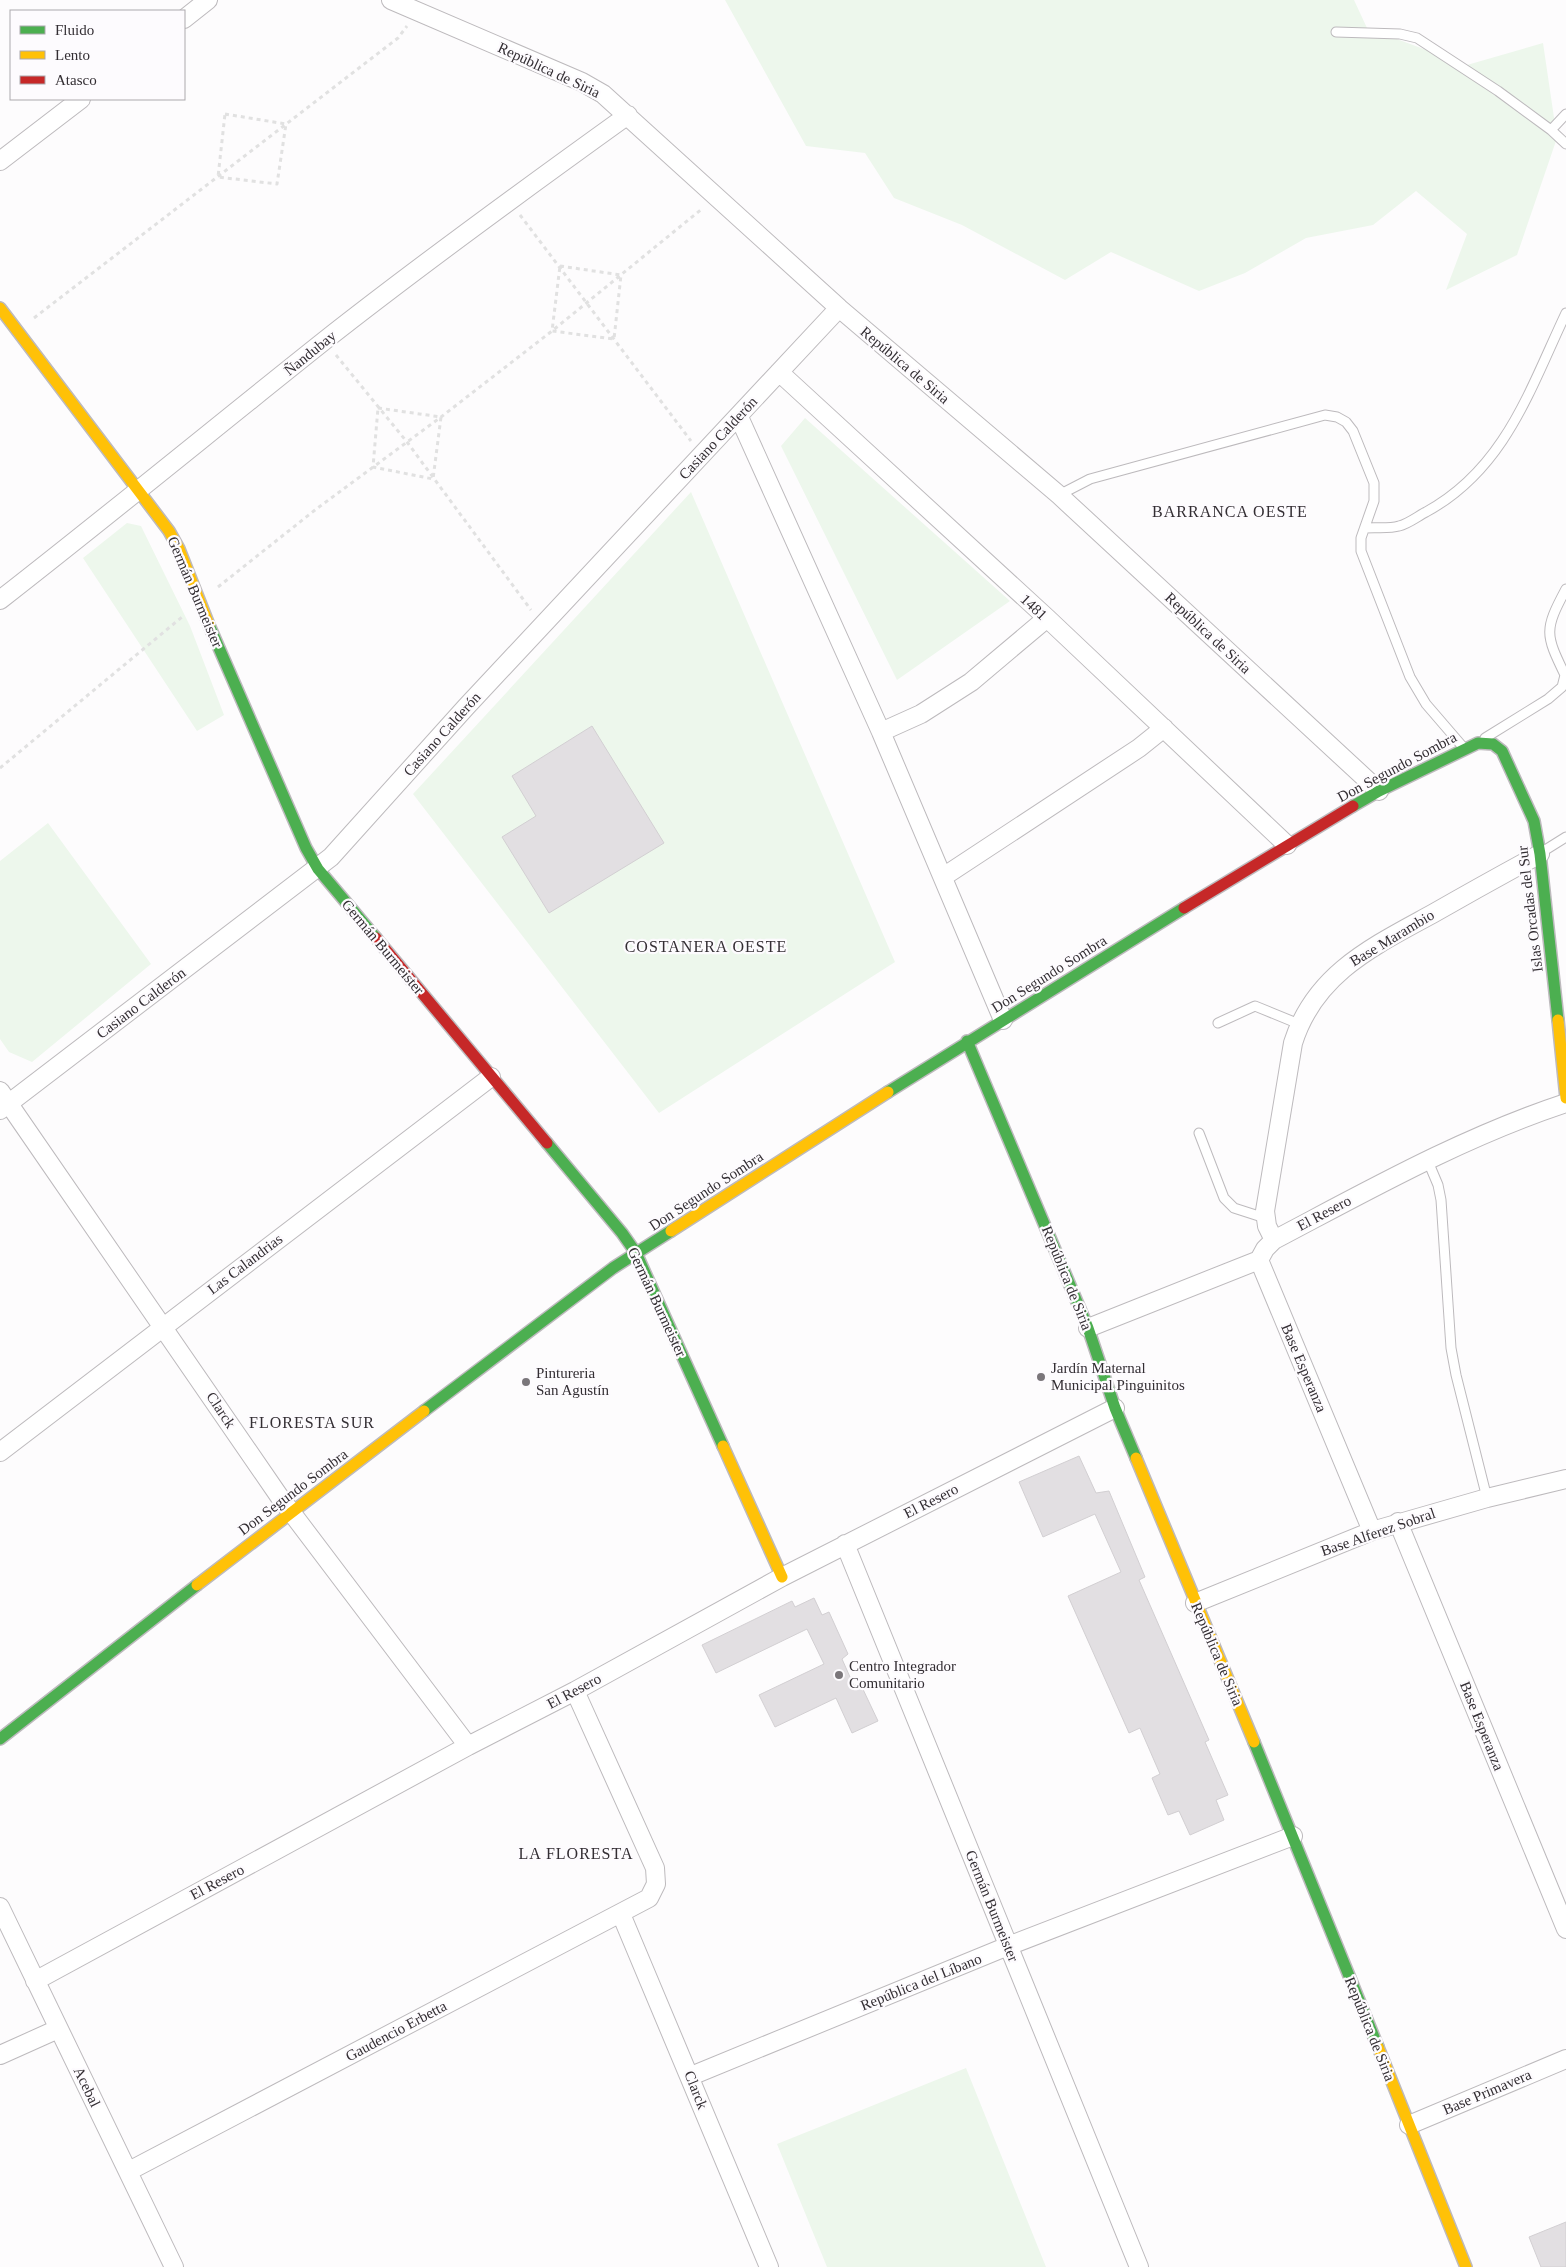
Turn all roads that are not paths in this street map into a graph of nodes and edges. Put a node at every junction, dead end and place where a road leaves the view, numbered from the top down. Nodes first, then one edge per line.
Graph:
1 (208, 0) edge
2 (391, 0) edge
3 (185, 18) edge
4 (1336, 32) dead end
5 (80, 100) edge
6 (1566, 114) edge
7 (628, 115) junction
8 (1551, 130) junction
9 (1566, 144) edge
10 (0, 161) edge
11 (0, 308) edge
12 (838, 308) junction
13 (1566, 313) edge
14 (779, 372) junction
15 (739, 417) junction
16 (140, 490) junction
17 (1059, 494) junction
18 (1365, 528) junction
19 (1566, 589) edge
20 (0, 600) edge
21 (1047, 618) junction
22 (1164, 728) junction
23 (881, 732) junction
24 (1478, 743) junction
25 (1464, 748) junction
26 (1379, 791) junction
27 (1566, 837) edge
28 (1287, 845) junction
29 (1540, 854) junction
30 (318, 869) junction
31 (943, 877) junction
32 (1003, 1020) junction
33 (1218, 1023) dead end
34 (1299, 1024) junction
35 (968, 1041) junction
36 (491, 1077) junction
37 (1566, 1098) edge
38 (3, 1102) edge
39 (1566, 1103) edge
40 (1199, 1132) dead end
41 (1427, 1159) junction
42 (1265, 1218) junction
43 (1274, 1240) junction
44 (636, 1254) junction
45 (1259, 1260) junction
46 (164, 1326) junction
47 (1088, 1328) junction
48 (1115, 1408) junction
49 (0, 1452) edge
50 (1566, 1479) edge
51 (1487, 1498) junction
52 (291, 1512) junction
53 (1398, 1522) junction
54 (1372, 1531) junction
55 (845, 1544) junction
56 (782, 1577) junction
57 (1195, 1603) junction
58 (575, 1692) junction
59 (0, 1739) edge
60 (468, 1746) junction
61 (1293, 1836) junction
62 (0, 1907) edge
63 (621, 1914) junction
64 (1566, 1929) edge
65 (1008, 1946) junction
66 (35, 1981) junction
67 (58, 2029) junction
68 (0, 2055) edge
69 (1566, 2059) edge
70 (691, 2076) junction
71 (1409, 2125) junction
72 (129, 2171) junction
73 (174, 2267) edge
74 (769, 2267) edge
75 (1139, 2267) edge
76 (1466, 2267) edge

1 - 3 street
2 - 7 street, República de Siria
4 - 8 lane
5 - 10 street
6 - 8 lane
7 - 12 street, República de Siria
7 - 16 street, Ñandubay
8 - 9 lane
11 - 16 street, Germán Burmeister
12 - 14 street, Casiano Calderón
12 - 17 street, República de Siria
13 - 18 lane
14 - 15 street, Casiano Calderón
14 - 21 street, 1481
15 - 23 street
15 - 30 street, Casiano Calderón
16 - 20 street, Ñandubay
16 - 30 street, Germán Burmeister
17 - 18 lane
17 - 26 street, República de Siria
18 - 25 lane
19 - 24 lane
21 - 22 street, 1481
21 - 23 street
22 - 28 street, 1481
22 - 31 street
23 - 31 street
24 - 25 street, Don Segundo Sombra
24 - 29 street, Islas Orcadas del Sur
25 - 26 street, Don Segundo Sombra
26 - 28 street, Don Segundo Sombra
27 - 29 lane
28 - 32 street, Don Segundo Sombra
29 - 34 street, Base Marambio
29 - 37 street, Islas Orcadas del Sur
30 - 36 street, Germán Burmeister
30 - 38 street, Casiano Calderón
31 - 32 street
32 - 35 street, Don Segundo Sombra
33 - 34 lane
34 - 42 street, Base Marambio
35 - 44 street, Don Segundo Sombra
35 - 47 street, República de Siria
36 - 44 street, Germán Burmeister
36 - 46 street, Las Calandrias
38 - 46 street, Clarck
39 - 41 street, El Resero
40 - 42 lane
41 - 43 street, El Resero
41 - 51 lane
42 - 43 street
43 - 45 street, El Resero
44 - 52 street, Don Segundo Sombra
44 - 56 street, Germán Burmeister
45 - 47 street
45 - 54 street, Base Esperanza
46 - 49 street, Las Calandrias
46 - 52 street, Clarck
47 - 48 street, República de Siria
48 - 55 street, El Resero
48 - 57 street, República de Siria
50 - 51 street, Base Alferez Sobral
51 - 53 street, Base Alferez Sobral
52 - 59 street, Don Segundo Sombra
52 - 60 street, Clarck
53 - 54 street, Base Alferez Sobral
53 - 64 street, Base Esperanza
54 - 57 street, Base Alferez Sobral
55 - 56 street, El Resero
55 - 65 street, Germán Burmeister
56 - 58 street, El Resero
57 - 61 street, República de Siria
58 - 60 street, El Resero
58 - 63 street, Gaudencio Erbetta
60 - 66 street, El Resero
61 - 65 street, República del Líbano
61 - 71 street, República de Siria
62 - 66 street, Acebal
63 - 70 street, Clarck
63 - 72 street, Gaudencio Erbetta
65 - 70 street, República del Líbano
65 - 75 street, Germán Burmeister
66 - 67 street, Acebal
67 - 68 street
67 - 72 street, Acebal
69 - 71 street, Base Primavera
70 - 74 street, Clarck
71 - 76 street, República de Siria
72 - 73 street, Acebal

